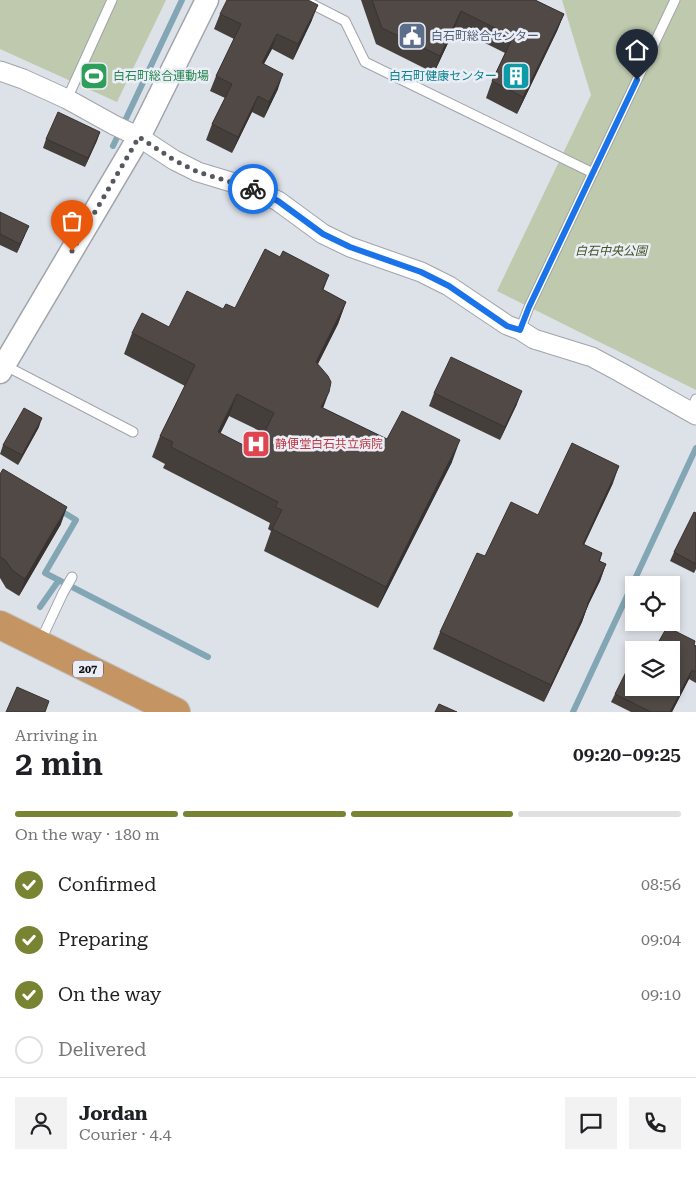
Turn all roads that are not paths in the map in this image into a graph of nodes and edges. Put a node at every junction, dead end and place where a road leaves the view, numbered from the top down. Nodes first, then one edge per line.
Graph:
1 (112, 0) edge
2 (206, 0) edge
3 (304, 0) edge
4 (675, 0) edge
5 (0, 71) edge
6 (67, 99) junction
7 (128, 132) junction
8 (593, 173) junction
9 (520, 330) junction
10 (2, 368) edge
11 (694, 409) edge
12 (133, 432) dead end
13 (72, 577) dead end
14 (0, 625) edge
15 (39, 644) junction
16 (176, 712) edge

1 - 6 lane
2 - 7 street
3 - 8 lane
4 - 8 lane
5 - 6 street
6 - 7 street
7 - 9 street
7 - 10 street
8 - 9 lane
9 - 11 street
10 - 12 lane
13 - 15 lane
14 - 15 highway, 207
15 - 16 highway, 207

